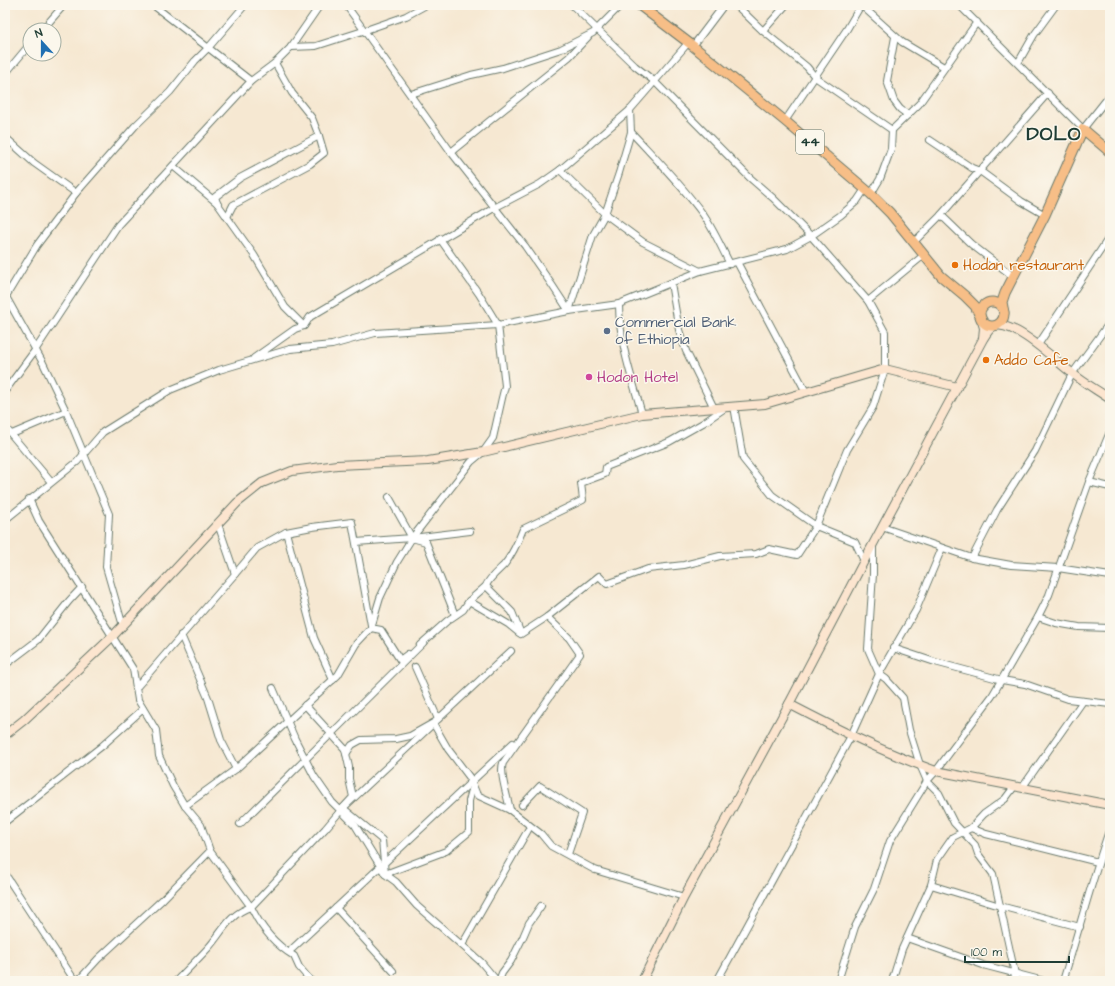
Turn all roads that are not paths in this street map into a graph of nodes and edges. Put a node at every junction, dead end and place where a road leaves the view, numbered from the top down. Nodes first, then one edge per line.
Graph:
1 (64, 5) edge
2 (153, 5) edge
3 (245, 5) edge
4 (320, 5) edge
5 (346, 5) edge
6 (426, 5) edge
7 (572, 5) edge
8 (621, 5) edge
9 (639, 5) edge
10 (724, 5) edge
11 (736, 5) edge
12 (786, 5) edge
13 (861, 5) edge
14 (959, 5) edge
15 (1056, 5) edge
16 (49, 22) edge
17 (977, 22) junction
18 (595, 30) junction
19 (363, 31) junction
20 (764, 31) junction
21 (895, 37) junction
22 (691, 44) junction
23 (209, 47) junction
24 (291, 47) junction
25 (22, 54) edge
26 (275, 63) junction
27 (1018, 63) junction
28 (944, 67) junction
29 (5, 74) edge
30 (815, 77) junction
31 (251, 81) junction
32 (654, 81) junction
33 (1048, 93) junction
34 (411, 94) junction
35 (1110, 94) edge
36 (630, 110) junction
37 (908, 115) junction
38 (785, 121) junction
39 (1083, 129) junction
40 (892, 130) junction
41 (631, 132) junction
42 (319, 136) junction
43 (5, 137) edge
44 (930, 140) dead end
45 (451, 152) junction
46 (1110, 152) edge
47 (173, 166) junction
48 (560, 170) junction
49 (980, 171) junction
50 (868, 192) junction
51 (76, 193) junction
52 (217, 204) junction
53 (494, 208) junction
54 (605, 214) junction
55 (941, 215) junction
56 (1045, 215) junction
57 (227, 217) junction
58 (811, 236) junction
59 (1110, 236) edge
60 (440, 239) junction
61 (914, 242) junction
62 (924, 255) junction
63 (737, 262) junction
64 (730, 264) junction
65 (700, 271) junction
66 (1014, 277) junction
67 (670, 283) junction
68 (1005, 293) junction
69 (5, 296) edge
70 (965, 296) junction
71 (868, 301) junction
72 (990, 303) junction
73 (619, 304) junction
74 (569, 311) junction
75 (1004, 313) junction
76 (981, 318) junction
77 (1110, 322) edge
78 (498, 325) junction
79 (304, 326) junction
80 (995, 326) junction
81 (1010, 328) junction
82 (983, 339) junction
83 (1038, 345) junction
84 (36, 349) junction
85 (249, 361) junction
86 (885, 369) junction
87 (1072, 374) junction
88 (957, 387) junction
89 (5, 391) edge
90 (806, 392) junction
91 (1110, 399) edge
92 (730, 407) junction
93 (714, 408) junction
94 (66, 411) junction
95 (642, 414) junction
96 (5, 426) edge
97 (1110, 432) edge
98 (12, 434) junction
99 (483, 452) junction
100 (85, 453) junction
101 (51, 482) junction
102 (1089, 482) junction
103 (1110, 487) edge
104 (389, 497) dead end
105 (29, 499) junction
106 (5, 520) edge
107 (218, 524) junction
108 (816, 526) junction
109 (882, 527) junction
110 (470, 531) dead end
111 (286, 532) junction
112 (412, 538) junction
113 (356, 542) junction
114 (872, 545) junction
115 (942, 548) junction
116 (972, 558) junction
117 (864, 561) junction
118 (1058, 568) junction
119 (235, 574) junction
120 (1110, 576) edge
121 (486, 586) junction
122 (82, 587) junction
123 (469, 601) junction
124 (455, 615) junction
125 (546, 617) junction
126 (1038, 617) junction
127 (123, 626) junction
128 (371, 627) junction
129 (1110, 628) edge
130 (521, 634) junction
131 (181, 635) junction
132 (113, 636) junction
133 (423, 643) junction
134 (893, 648) junction
135 (511, 651) dead end
136 (5, 665) edge
137 (415, 667) dead end
138 (879, 674) junction
139 (333, 680) junction
140 (1002, 680) junction
141 (136, 688) junction
142 (273, 688) dead end
143 (1083, 701) junction
144 (790, 704) junction
145 (1110, 704) edge
146 (305, 705) junction
147 (143, 709) junction
148 (438, 719) junction
149 (524, 732) junction
150 (5, 735) edge
151 (851, 736) junction
152 (345, 749) junction
153 (920, 765) junction
154 (236, 769) junction
155 (936, 771) junction
156 (927, 781) junction
157 (473, 786) junction
158 (1018, 787) junction
159 (522, 805) dead end
160 (1110, 805) edge
161 (185, 806) junction
162 (343, 808) junction
163 (510, 810) junction
164 (5, 822) edge
165 (240, 824) dead end
166 (971, 828) junction
167 (1110, 828) edge
168 (528, 830) dead end
169 (963, 831) junction
170 (210, 851) junction
171 (568, 854) junction
172 (1098, 862) junction
173 (5, 874) edge
174 (386, 874) junction
175 (11, 884) junction
176 (931, 885) junction
177 (5, 888) edge
178 (684, 897) junction
179 (541, 906) dead end
180 (1000, 906) junction
181 (251, 907) junction
182 (336, 908) junction
183 (1080, 927) junction
184 (907, 938) junction
185 (462, 945) junction
186 (292, 949) dead end
187 (393, 971) dead end
188 (1016, 974) junction
189 (75, 981) edge
190 (78, 981) edge
191 (176, 981) edge
192 (311, 981) edge
193 (498, 981) edge
194 (642, 981) edge
195 (717, 981) edge
196 (838, 981) edge
197 (892, 981) edge
198 (1015, 981) edge
199 (1044, 981) edge
200 (1063, 981) edge

1 - 16 street
2 - 23 street
3 - 23 street
4 - 24 street
5 - 19 street
6 - 19 street
7 - 18 street
8 - 18 street
9 - 22 main road, 44
10 - 22 street
11 - 20 street
12 - 20 street
13 - 21 street
13 - 30 street
14 - 17 street
15 - 27 street
17 - 27 street
17 - 28 street
18 - 32 street
18 - 34 street
18 - 45 street
19 - 24 street
19 - 34 street
20 - 30 street
21 - 28 street
21 - 37 street
22 - 32 street
22 - 38 main road, 44
23 - 31 street
23 - 51 street
24 - 26 street
25 - 29 street
26 - 31 street
26 - 42 street
27 - 33 street
28 - 37 street
30 - 38 street
30 - 40 street
31 - 47 street
32 - 36 street
32 - 58 street
33 - 39 street
33 - 49 street
34 - 45 street
35 - 39 street
36 - 41 street
36 - 48 street
37 - 40 street
38 - 50 main road, 44
39 - 46 main road
39 - 56 main road
40 - 50 street
41 - 54 street
41 - 64 street
42 - 52 street
42 - 57 street
43 - 51 street
44 - 49 street
45 - 53 street
47 - 52 street
47 - 84 street
48 - 53 street
48 - 54 street
49 - 55 street
49 - 56 street
50 - 58 street
50 - 61 main road, 44
51 - 69 street
52 - 57 street
53 - 60 street
53 - 74 street
54 - 65 street
54 - 74 street
55 - 61 street
55 - 66 street
56 - 66 main road
57 - 79 street
58 - 63 street
58 - 71 street
59 - 83 street
60 - 78 street
60 - 79 street
61 - 62 main road, 44
62 - 70 main road, 44
62 - 71 street
63 - 64 street
63 - 90 street
64 - 65 street
65 - 67 street
66 - 68 main road
67 - 73 street
67 - 93 street
68 - 72 main road
68 - 75 main road
69 - 84 street
70 - 72 main road
70 - 76 main road
71 - 86 street
72 - 75 main road
72 - 76 main road
73 - 74 street
73 - 95 street
74 - 78 street
75 - 80 main road
75 - 81 street
76 - 80 main road
76 - 82 street
77 - 87 street
78 - 85 street
78 - 99 street
79 - 85 street
80 - 81 street
80 - 82 street
81 - 83 street
82 - 88 street
83 - 87 street
84 - 89 street
84 - 94 street
85 - 100 street
86 - 88 street
86 - 90 street
86 - 108 street
87 - 91 street
87 - 116 street
88 - 109 street
90 - 92 street
92 - 93 street
92 - 108 street
92 - 121 street
93 - 95 street
94 - 98 street
94 - 100 street
95 - 99 street
96 - 98 street
97 - 102 street
98 - 101 street
99 - 107 street
99 - 112 street
100 - 101 street
100 - 127 street
101 - 105 street
102 - 103 street
102 - 118 street
104 - 112 street
105 - 106 street
105 - 122 street
107 - 119 street
107 - 127 street
108 - 117 street
108 - 125 street
109 - 114 street
109 - 115 street
110 - 112 street
111 - 113 street
111 - 119 street
111 - 139 street
112 - 113 street
112 - 124 street
112 - 128 street
113 - 128 street
114 - 117 street
114 - 138 street
115 - 116 street
115 - 134 street
116 - 118 street
117 - 144 street
118 - 120 street
118 - 126 street
119 - 131 street
121 - 123 street
121 - 130 street
122 - 132 street
122 - 136 street
123 - 124 street
123 - 130 street
124 - 133 street
125 - 130 street
125 - 149 street
126 - 129 street
126 - 140 street
127 - 132 street
128 - 133 street
128 - 139 street
131 - 141 street
131 - 154 street
132 - 141 street
132 - 150 street
133 - 165 street
134 - 138 street
134 - 140 street
135 - 148 street
137 - 148 street
138 - 151 street
138 - 153 street
139 - 146 street
140 - 143 street
140 - 155 street
141 - 147 street
142 - 174 street
143 - 145 street
143 - 158 street
144 - 151 street
144 - 178 street
146 - 152 street
146 - 154 street
147 - 161 street
147 - 164 street
148 - 162 street
149 - 163 street
149 - 182 street
151 - 153 street
151 - 195 street
152 - 157 street
152 - 162 street
153 - 155 street
153 - 156 street
154 - 161 street
155 - 156 street
155 - 158 street
156 - 169 street
156 - 196 street
157 - 163 street
157 - 174 street
158 - 160 street
158 - 166 street
159 - 171 street
161 - 170 street
162 - 174 street
162 - 181 street
163 - 171 street
166 - 169 street
166 - 172 street
167 - 172 street
168 - 185 street
169 - 176 street
169 - 180 street
170 - 181 street
170 - 190 street
171 - 178 street
172 - 183 street
173 - 175 street
174 - 185 street
175 - 177 street
175 - 189 street
176 - 180 street
176 - 184 street
178 - 194 street
179 - 193 street
180 - 183 street
180 - 188 street
181 - 191 street
181 - 192 street
182 - 186 street
182 - 187 street
183 - 200 street
184 - 188 street
184 - 197 street
185 - 193 street
188 - 198 street
188 - 199 street

